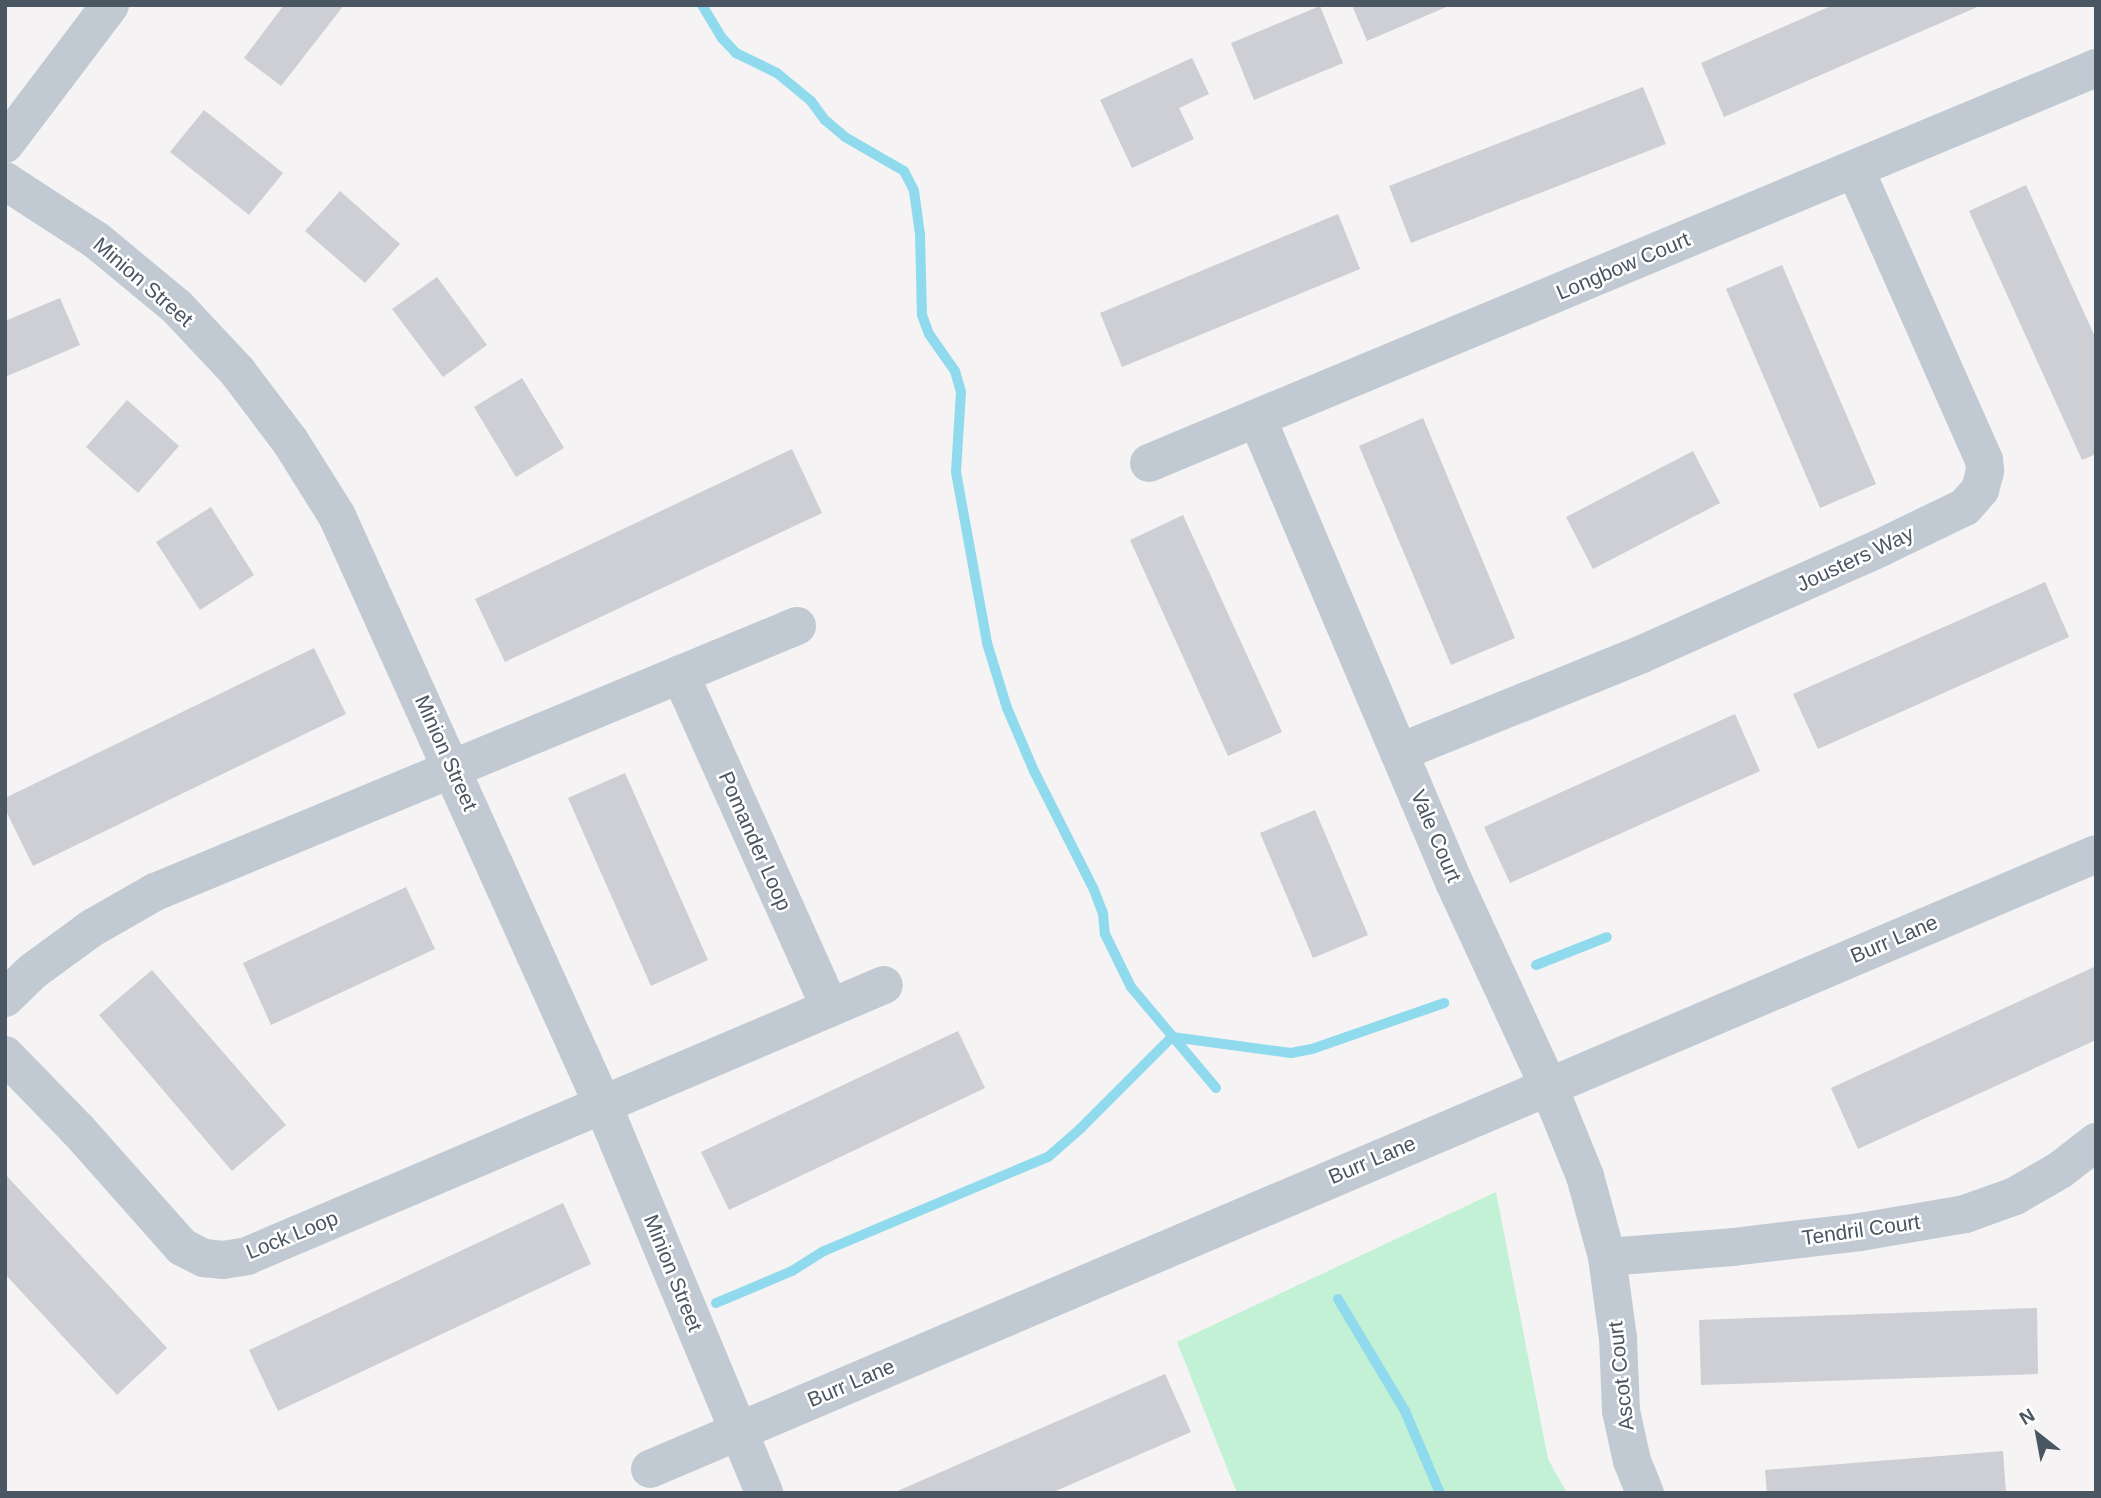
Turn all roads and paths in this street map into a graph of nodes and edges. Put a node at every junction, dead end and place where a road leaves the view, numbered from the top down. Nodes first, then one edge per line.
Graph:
1 (110, 5) edge
2 (2096, 68) edge
3 (5, 144) edge
4 (1855, 169) junction
5 (5, 181) edge
6 (1257, 418) junction
7 (1149, 463) dead end
8 (797, 626) dead end
9 (680, 674) junction
10 (1401, 752) junction
11 (453, 768) junction
12 (2096, 854) edge
13 (884, 985) dead end
14 (5, 998) edge
15 (830, 1008) junction
16 (5, 1055) edge
17 (1548, 1085) junction
18 (602, 1103) junction
19 (2096, 1142) edge
20 (1606, 1257) junction
21 (738, 1432) junction
22 (650, 1469) dead end
23 (764, 1493) edge
24 (1645, 1493) edge

1 - 3 street
2 - 4 street, Longbow Court
4 - 6 street, Longbow Court
4 - 10 street, Jousters Way
5 - 11 street, Minion Street
6 - 7 street, Longbow Court
6 - 10 street, Vale Court
8 - 9 street
9 - 11 street
9 - 15 street, Pomander Loop
10 - 17 street, Vale Court
11 - 14 street
11 - 18 street, Minion Street
12 - 17 street, Burr Lane
13 - 15 street
15 - 18 street
16 - 18 street, Lock Loop
17 - 20 street, Vale Court
17 - 21 street, Burr Lane
18 - 21 street, Minion Street
19 - 20 street, Tendril Court
20 - 24 street, Ascot Court
21 - 22 street, Burr Lane
21 - 23 street, Minion Street

